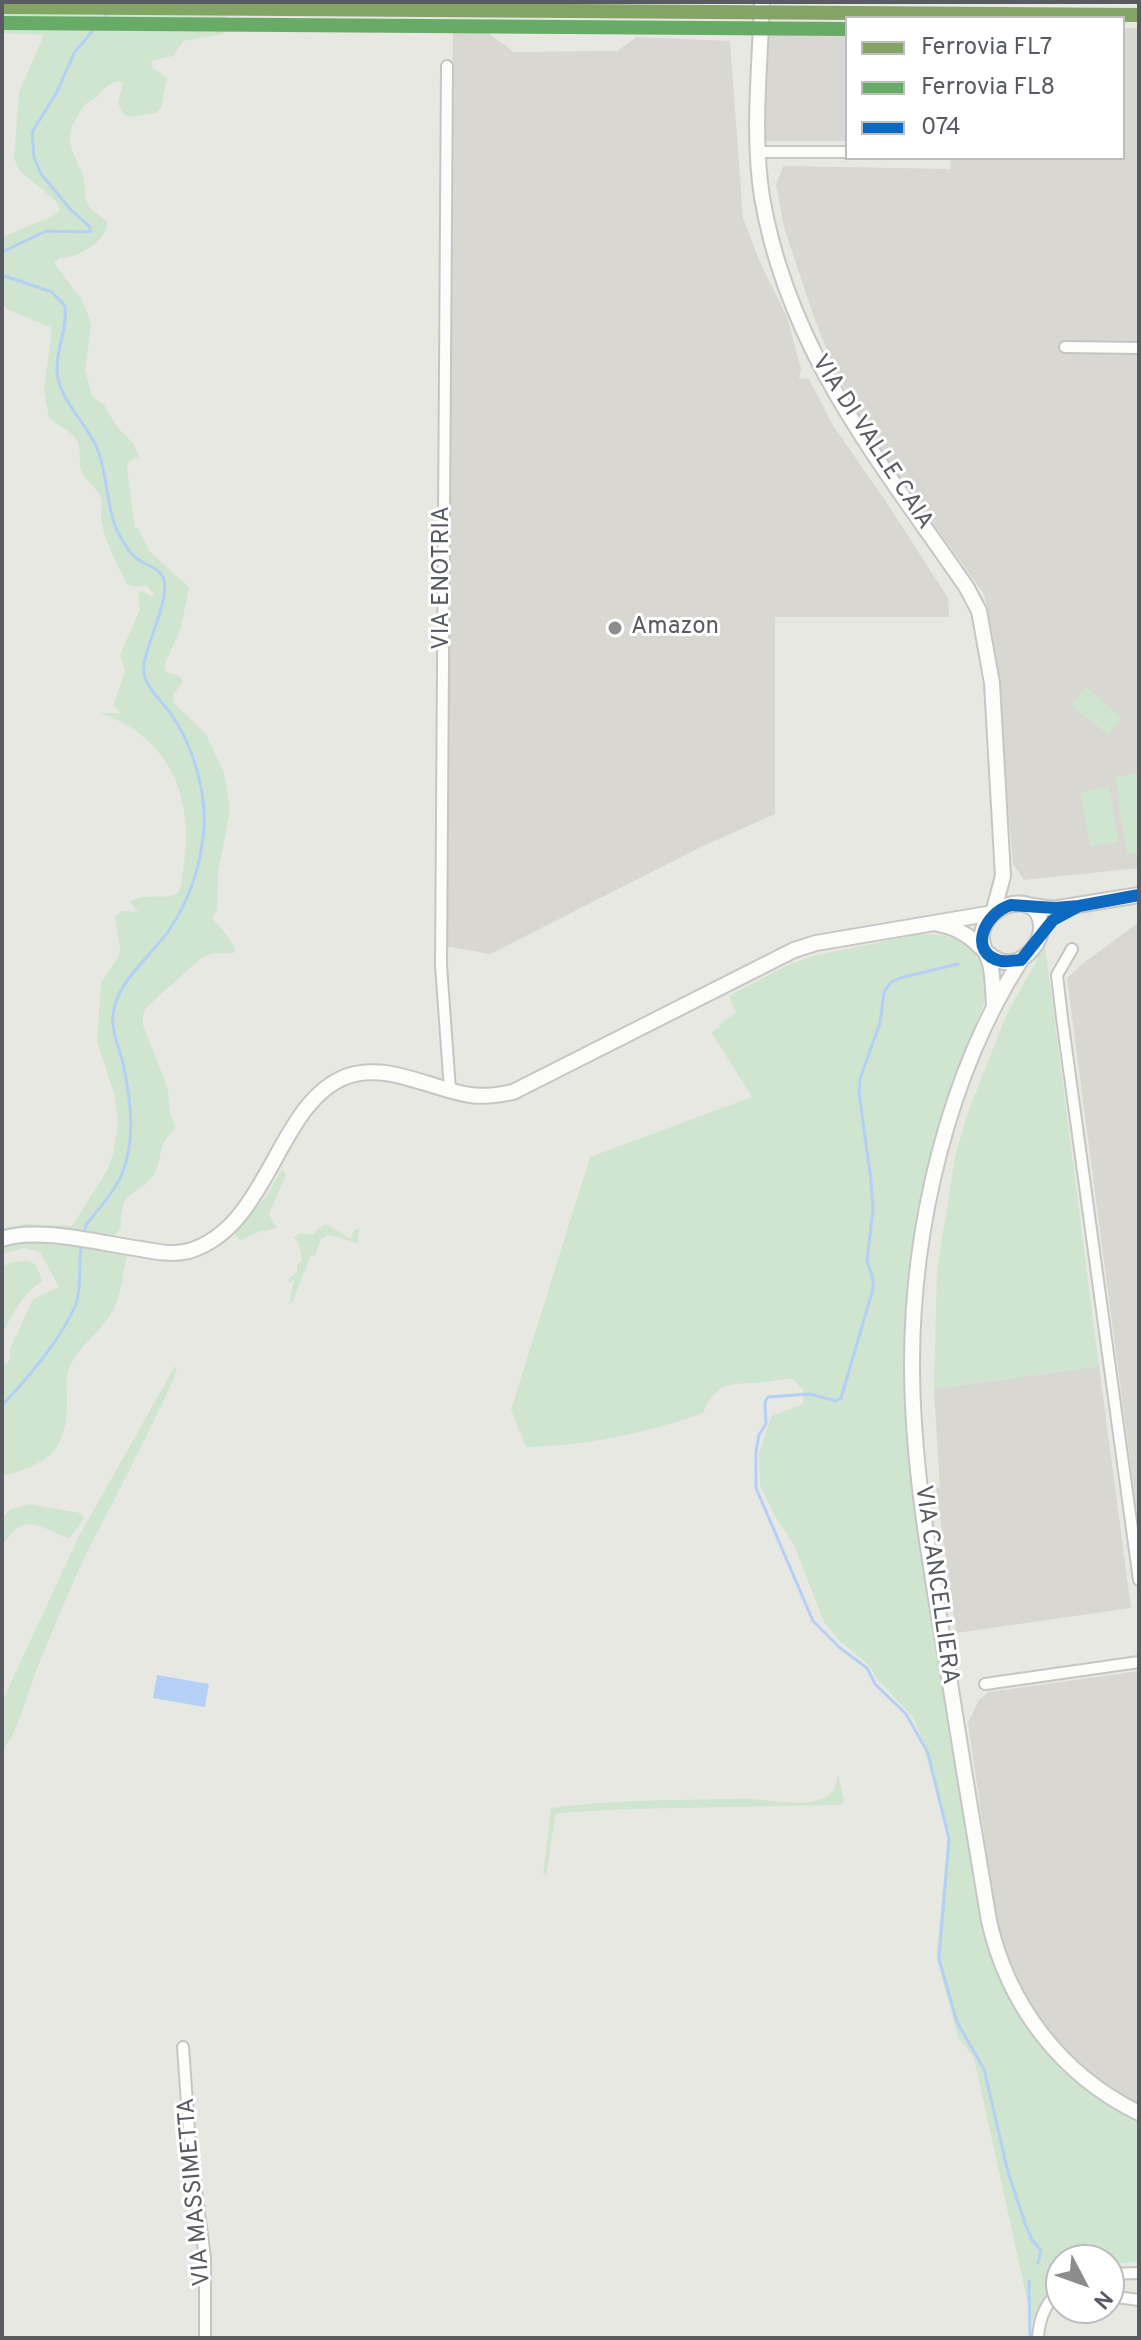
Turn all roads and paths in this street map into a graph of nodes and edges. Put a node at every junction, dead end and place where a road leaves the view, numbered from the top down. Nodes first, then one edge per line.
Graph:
1 (762, 2) edge
2 (447, 66) dead end
3 (758, 152) junction
4 (845, 152) edge
5 (1065, 347) dead end
6 (1139, 348) edge
7 (1003, 876) junction
8 (1139, 895) edge
9 (1022, 904) junction
10 (1079, 906) junction
11 (993, 913) junction
12 (934, 924) junction
13 (1041, 933) junction
14 (1072, 949) dead end
15 (986, 952) junction
16 (1021, 960) junction
17 (994, 1005) junction
18 (450, 1090) junction
19 (2, 1239) edge
20 (1139, 1580) edge
21 (1139, 1662) edge
22 (985, 1684) dead end
23 (183, 2047) dead end
24 (1139, 2113) edge
25 (1045, 2309) edge
26 (205, 2338) edge
27 (1038, 2338) edge

1 - 3 street, VIA DI VALLE CAIA
2 - 18 street, VIA ENOTRIA
3 - 4 street
3 - 7 street, VIA DI VALLE CAIA
5 - 6 street
7 - 9 street
7 - 11 street, VIA DI VALLE CAIA
8 - 10 street
9 - 10 street
9 - 11 street
9 - 13 street
10 - 13 street
11 - 12 street
11 - 15 street
12 - 15 street
12 - 18 street
13 - 16 street
14 - 20 street
15 - 16 street
15 - 17 street
16 - 17 street, VIA CANCELLIERA
17 - 24 street, VIA CANCELLIERA
18 - 19 street
21 - 22 street
23 - 26 street, VIA MASSIMETTA
25 - 27 street

